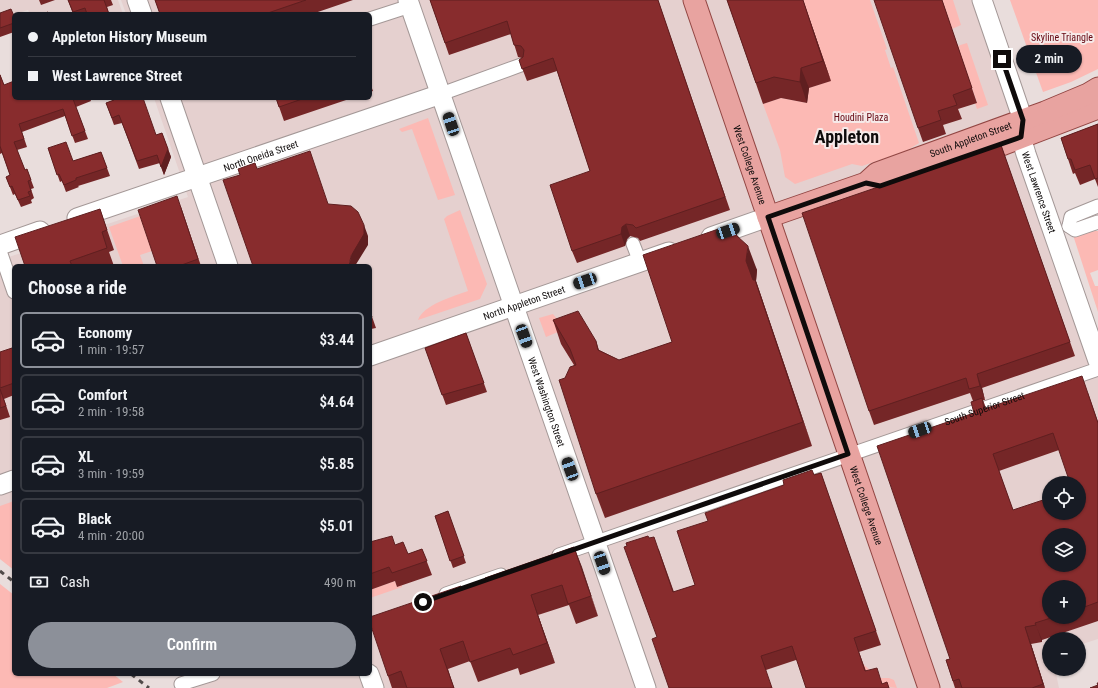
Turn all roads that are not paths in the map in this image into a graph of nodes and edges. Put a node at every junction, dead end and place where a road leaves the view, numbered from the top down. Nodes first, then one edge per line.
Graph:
1 (137, 0) edge
2 (982, 0) edge
3 (698, 1) edge
4 (409, 3) edge
5 (141, 12) edge
6 (372, 18) edge
7 (521, 65) edge
8 (1098, 88) edge
9 (440, 94) junction
10 (171, 100) edge
11 (1098, 108) edge
12 (1022, 128) junction
13 (197, 176) junction
14 (1098, 206) edge
15 (768, 217) junction
16 (1098, 222) edge
17 (1061, 228) junction
18 (633, 244) dead end
19 (0, 245) edge
20 (0, 251) edge
21 (640, 262) junction
22 (227, 264) edge
23 (12, 286) edge
24 (513, 306) junction
25 (372, 355) edge
26 (1098, 360) edge
27 (1098, 369) edge
28 (848, 454) junction
29 (12, 481) edge
30 (0, 485) edge
31 (595, 542) junction
32 (546, 559) edge
33 (512, 571) edge
34 (435, 598) edge
35 (203, 676) edge
36 (370, 676) edge
37 (183, 680) edge
38 (374, 688) edge
39 (646, 688) edge
40 (929, 688) edge

1 - 5 street
2 - 12 street, West Lawrence Street
3 - 15 main road, West College Avenue
4 - 6 street
4 - 9 street, West Washington Street
7 - 9 street, North Oneida Street
8 - 12 main road, South Appleton Street
9 - 13 street, North Oneida Street
9 - 24 street, West Washington Street
10 - 13 street
11 - 12 main road, South Appleton Street
12 - 15 main road, South Appleton Street
12 - 17 street, West Lawrence Street
13 - 19 street, North Oneida Street
13 - 22 street
14 - 17 street
15 - 21 street, North Appleton Street
15 - 28 main road, West College Avenue
16 - 17 street
17 - 26 street, West Lawrence Street
18 - 21 street
20 - 23 street
21 - 24 street, North Appleton Street
24 - 25 street, North Appleton Street
24 - 31 street, West Washington Street
27 - 28 street, South Superior Street
28 - 31 street, South Superior Street
28 - 40 main road, West College Avenue
29 - 30 street
31 - 32 street, South Superior Street
31 - 39 street, West Washington Street
33 - 34 street
35 - 37 street
36 - 38 street

